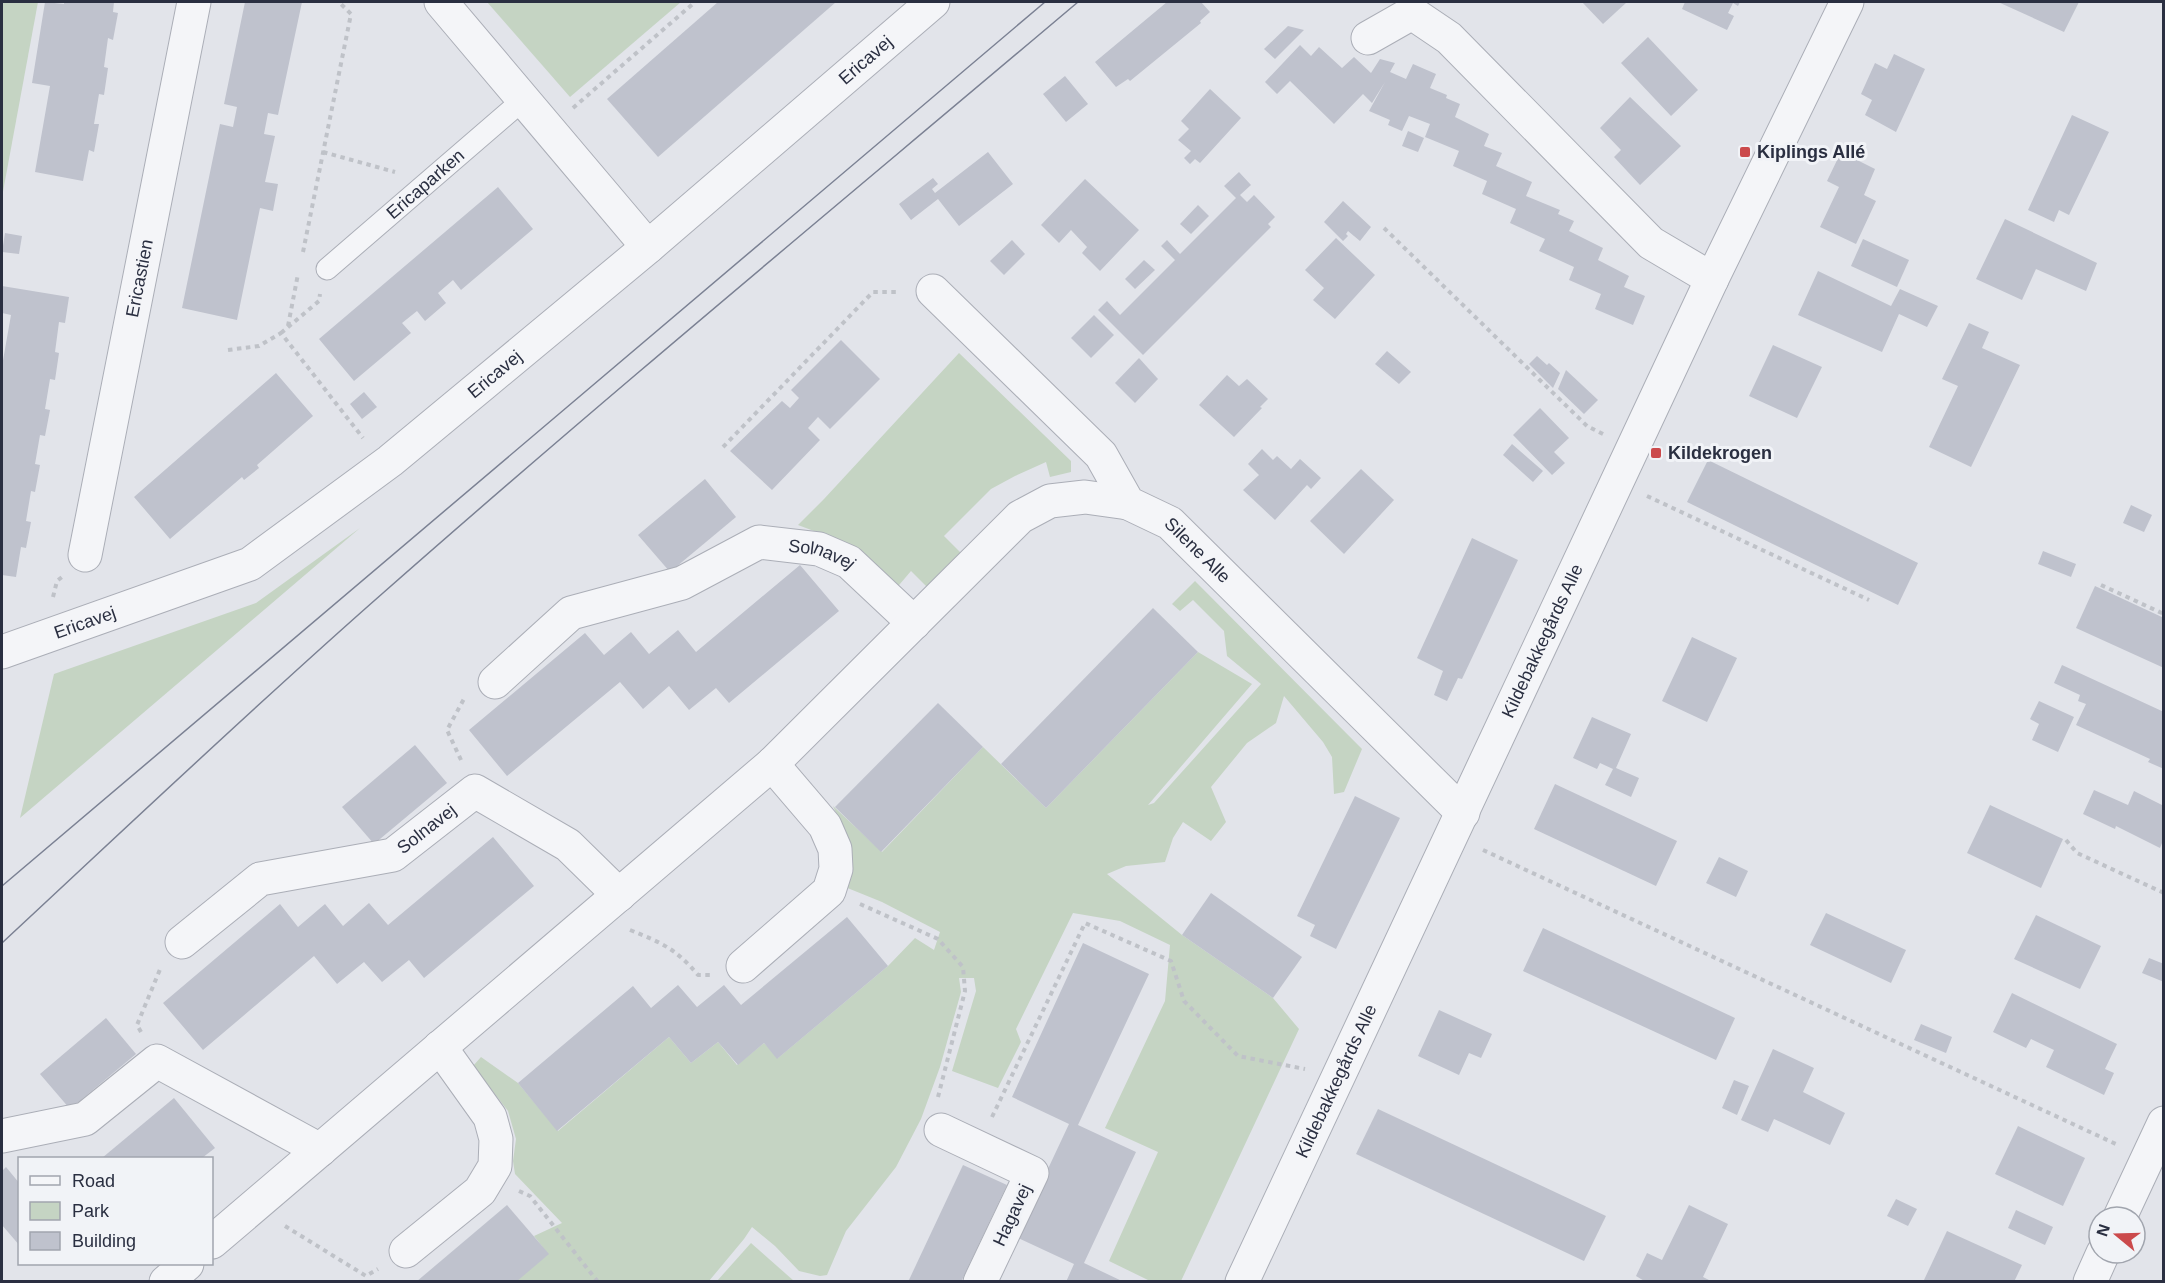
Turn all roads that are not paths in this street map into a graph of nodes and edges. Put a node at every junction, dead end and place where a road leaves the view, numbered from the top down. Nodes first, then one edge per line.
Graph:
1 (194, 2) edge
2 (441, 2) edge
3 (933, 2) edge
4 (1847, 2) edge
5 (1368, 38) dead end
6 (524, 99) junction
7 (648, 247) junction
8 (327, 269) road end
9 (1712, 279) junction
10 (933, 291) road end
11 (1128, 503) junction
12 (85, 555) dead end
13 (914, 623) junction
14 (2, 652) edge
15 (495, 682) road end
16 (772, 764) junction
17 (1457, 824) junction
18 (609, 904) junction
19 (182, 942) road end
20 (742, 966) road end
21 (440, 1047) junction
22 (2163, 1123) edge
23 (941, 1131) road end
24 (2, 1136) edge
25 (320, 1150) junction
26 (2125, 1205) edge
27 (213, 1241) edge
28 (406, 1251) road end
29 (185, 1265) edge
30 (2097, 1265) edge
31 (166, 1281) edge
32 (980, 1281) edge
33 (1242, 1281) edge
34 (2090, 1281) edge

1 - 12 street, Ericastien
2 - 6 street
3 - 7 street, Ericavej
4 - 9 street, Kildebakkegårds Alle
5 - 9 street
6 - 7 street
6 - 8 lane, Ericaparken
7 - 14 street, Ericavej
9 - 17 street, Kildebakkegårds Alle
10 - 11 street
11 - 13 street
11 - 17 street, Silene Alle
13 - 15 street, Solnavej
13 - 16 street
16 - 18 street
16 - 20 street
17 - 33 street, Kildebakkegårds Alle
18 - 19 street, Solnavej
18 - 21 street
21 - 25 street
21 - 28 street
22 - 26 street
23 - 32 street, Hagavej
24 - 25 street
25 - 27 street
29 - 31 street
30 - 34 street

